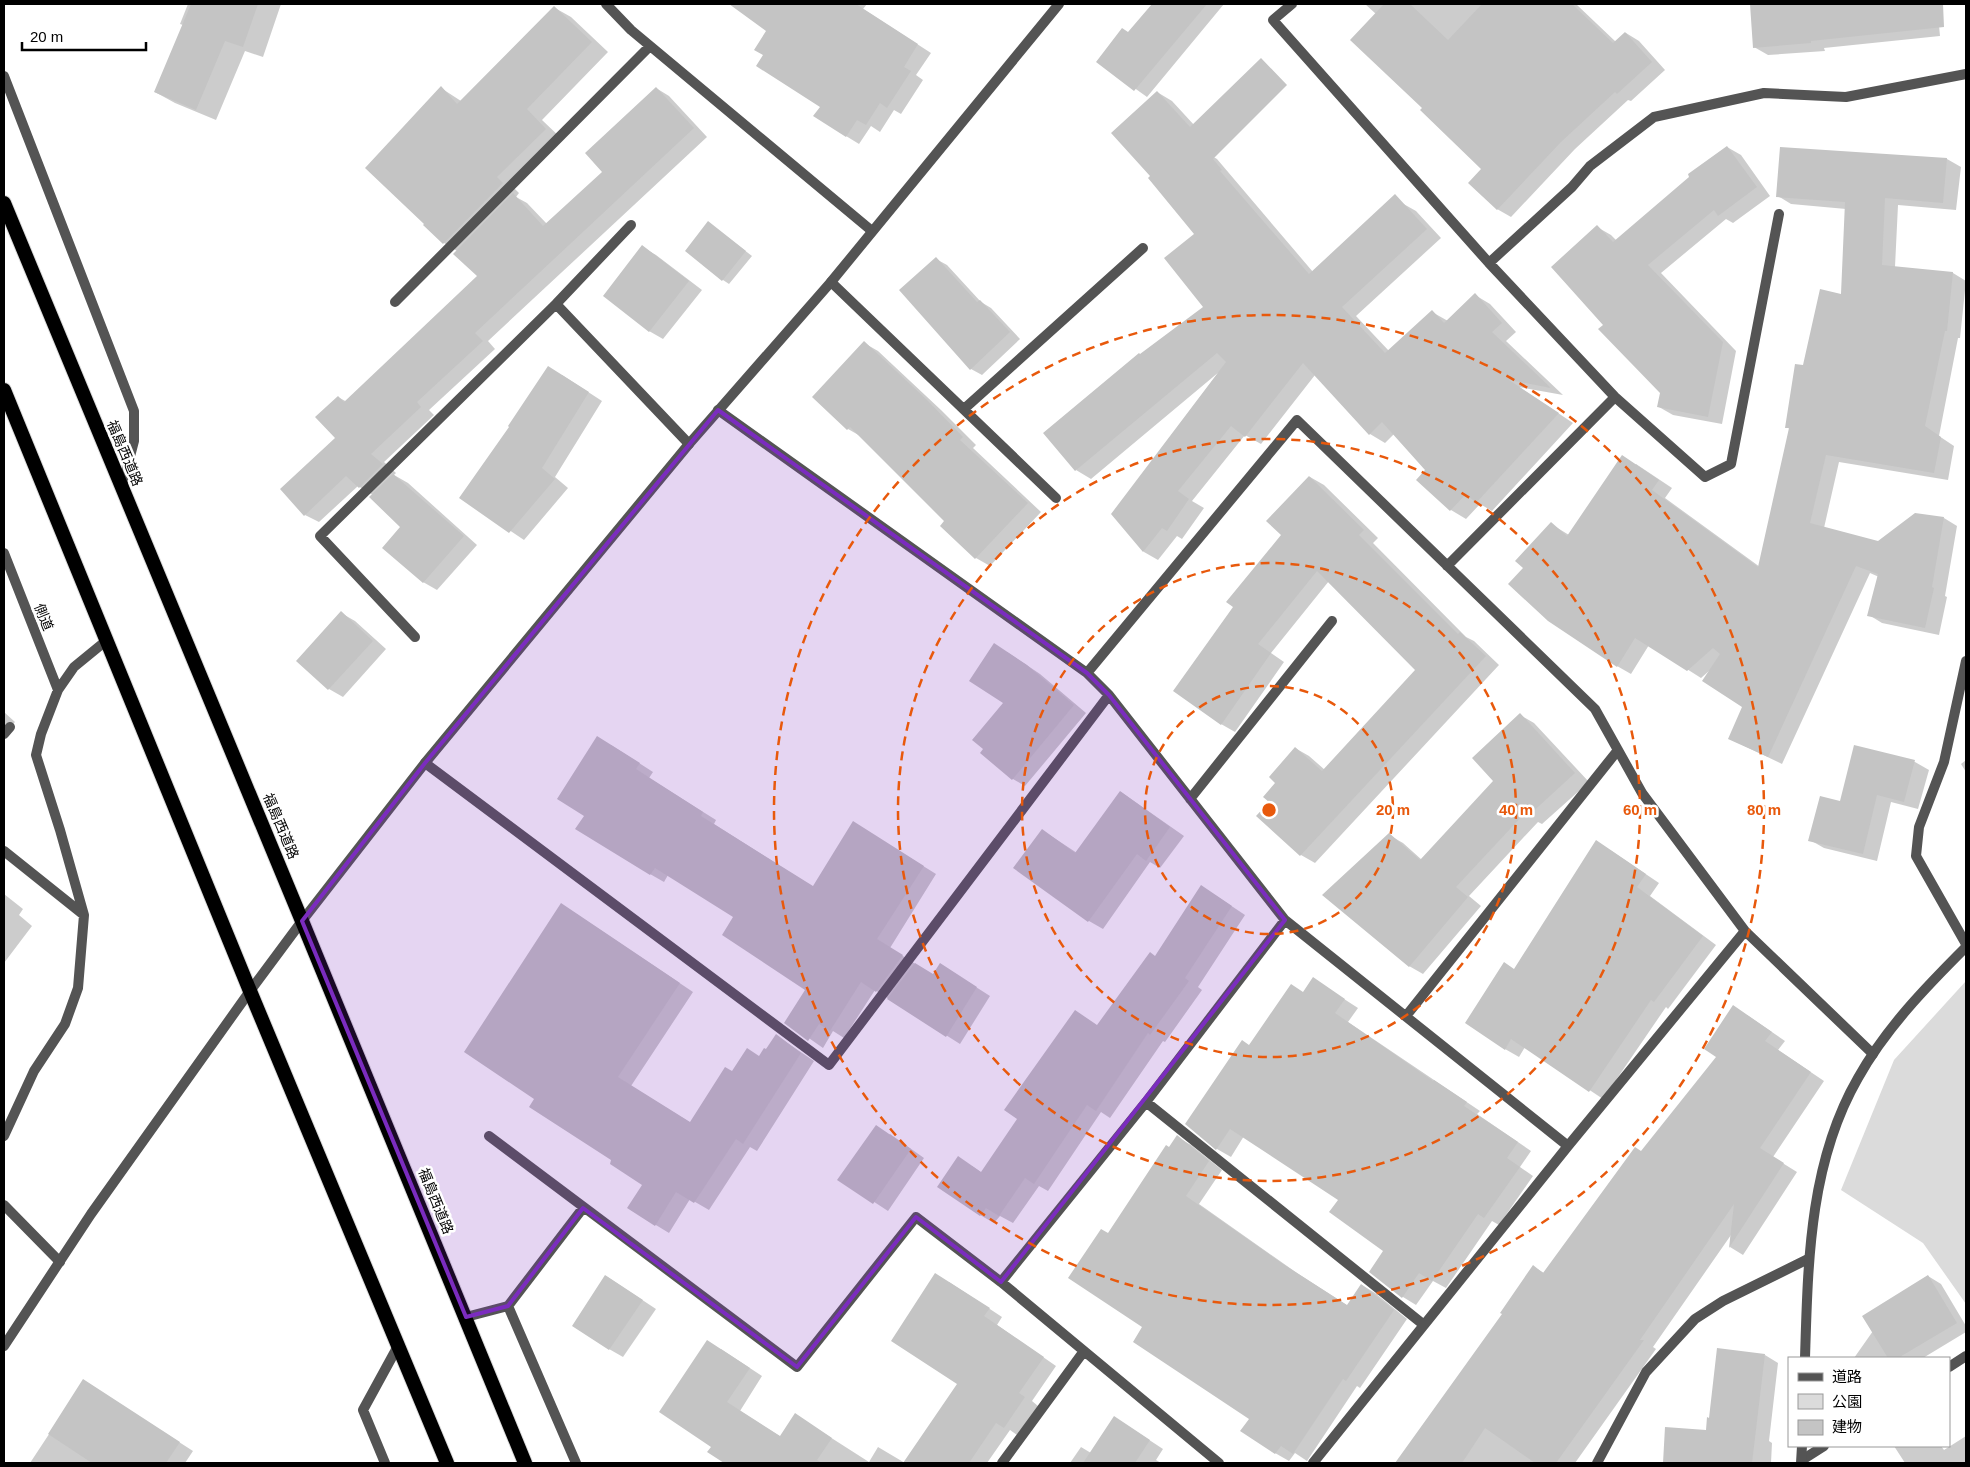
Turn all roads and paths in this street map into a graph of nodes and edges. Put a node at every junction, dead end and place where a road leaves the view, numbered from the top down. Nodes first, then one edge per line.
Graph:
1 (606, 4) edge
2 (1059, 4) edge
3 (1292, 4) edge
4 (650, 46) junction
5 (1966, 74) edge
6 (4, 76) edge
7 (4, 203) edge
8 (1779, 214) dead end
9 (631, 226) dead end
10 (872, 231) junction
11 (1144, 248) dead end
12 (1489, 264) junction
13 (831, 282) junction
14 (395, 302) dead end
15 (556, 304) junction
16 (4, 390) edge
17 (1615, 397) junction
18 (718, 410) junction
19 (964, 410) junction
20 (689, 444) junction
21 (122, 487) junction
22 (1056, 498) dead end
23 (4, 553) edge
24 (1447, 566) junction
25 (1332, 621) dead end
26 (415, 637) dead end
27 (107, 640) junction
28 (1966, 661) edge
29 (1086, 673) junction
30 (58, 690) junction
31 (1109, 695) junction
32 (1618, 750) junction
33 (425, 763) junction
34 (1190, 800) junction
35 (4, 852) edge
36 (84, 916) junction
37 (1285, 920) junction
38 (302, 921) junction
39 (1745, 931) junction
40 (1966, 945) edge
41 (250, 991) junction
42 (1406, 1016) junction
43 (1873, 1054) junction
44 (1146, 1102) junction
45 (4, 1136) edge
46 (489, 1136) dead end
47 (1568, 1146) junction
48 (4, 1205) edge
49 (583, 1208) junction
50 (1808, 1259) junction
51 (60, 1262) junction
52 (1001, 1282) junction
53 (508, 1306) junction
54 (466, 1317) junction
55 (1424, 1325) junction
56 (4, 1346) edge
57 (398, 1346) junction
58 (1084, 1351) junction
59 (1966, 1356) edge
60 (1805, 1357) edge
61 (1950, 1366) edge
62 (1802, 1447) edge
63 (1822, 1447) edge
64 (1801, 1461) edge
65 (385, 1463) edge
66 (447, 1463) edge
67 (525, 1463) edge
68 (576, 1463) edge
69 (1002, 1463) edge
70 (1219, 1463) edge
71 (1313, 1463) edge
72 (1597, 1463) edge

1 - 4 street
2 - 10 street
3 - 12 street
4 - 10 street
4 - 14 street
5 - 12 street
6 - 21 street
7 - 21 highway, 福島西道路
8 - 17 street
9 - 15 street
10 - 13 street
11 - 19 street
12 - 17 street
13 - 18 street
13 - 19 street
15 - 20 street
15 - 26 street
16 - 27 highway
17 - 24 street
18 - 20 street
18 - 29 street
19 - 22 street
20 - 33 street
21 - 38 highway, 福島西道路
23 - 30 street, 側道
24 - 29 street
24 - 32 street
25 - 34 street
27 - 30 street
27 - 41 highway
28 - 40 street
29 - 31 street
30 - 36 street
31 - 33 street
31 - 34 street
32 - 39 street
32 - 42 street
33 - 38 street
34 - 37 street
35 - 36 street
36 - 45 street
37 - 42 street
37 - 44 street
38 - 41 street
38 - 54 highway, 福島西道路
39 - 43 street
39 - 47 street
40 - 43 street
41 - 51 street
41 - 57 highway
42 - 47 street
43 - 50 street
44 - 52 street
44 - 55 street
46 - 49 street
47 - 55 street
48 - 51 street
49 - 52 street
49 - 53 street
50 - 60 street
50 - 72 street
51 - 56 street
52 - 58 street
53 - 54 street
53 - 68 street
54 - 67 highway, 福島西道路
55 - 71 street
57 - 65 street
57 - 66 highway
58 - 69 street
58 - 70 street
59 - 61 street
62 - 64 street
63 - 64 street

